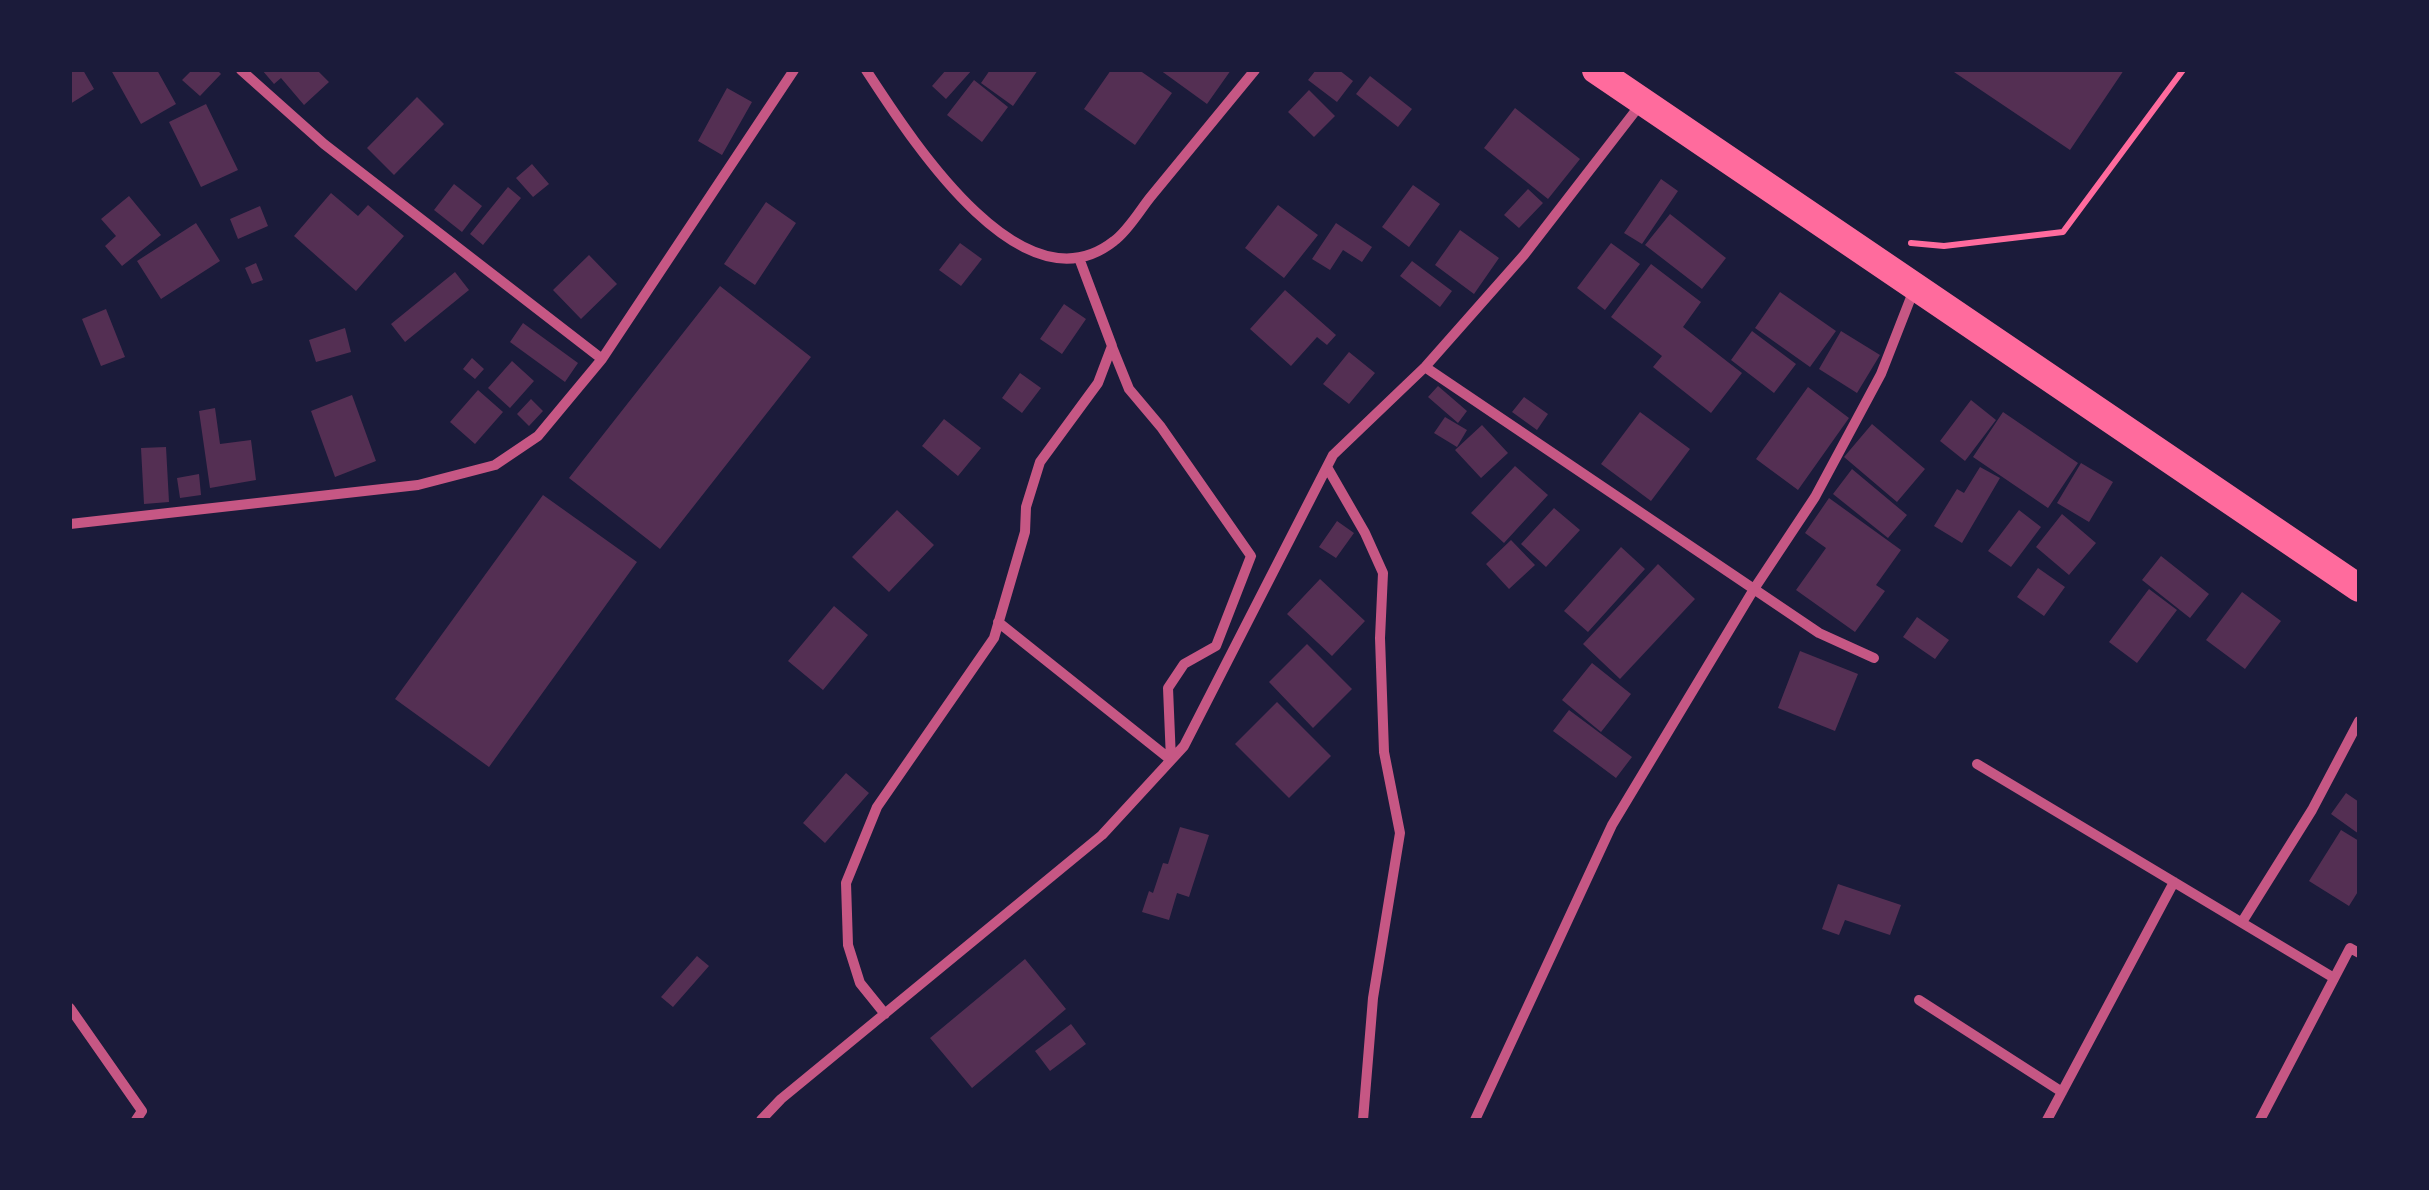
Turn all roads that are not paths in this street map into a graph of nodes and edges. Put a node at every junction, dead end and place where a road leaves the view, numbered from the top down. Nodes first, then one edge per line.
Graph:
1 (241, 70) edge
2 (794, 70) edge
3 (866, 70) edge
4 (1255, 70) edge
5 (1596, 70) edge
6 (1642, 101) junction
7 (1079, 258) junction
8 (1915, 286) junction
9 (1112, 346) junction
10 (602, 359) junction
11 (1425, 367) junction
12 (1327, 467) junction
13 (70, 524) edge
14 (2359, 588) edge
15 (1754, 589) junction
16 (998, 622) junction
17 (1874, 658) dead end
18 (2359, 720) edge
19 (1171, 760) junction
20 (1977, 764) dead end
21 (2174, 882) junction
22 (2242, 922) junction
23 (2359, 953) edge
24 (2334, 978) junction
25 (1918, 1000) dead end
26 (70, 1008) edge
27 (884, 1014) junction
28 (2062, 1092) junction
29 (136, 1120) edge
30 (761, 1120) edge
31 (1363, 1120) edge
32 (1475, 1120) edge
33 (2046, 1120) edge
34 (2260, 1120) edge

1 - 10 street
2 - 10 street
3 - 7 street
4 - 7 street
5 - 6 highway
6 - 8 highway
6 - 11 street
7 - 9 street
8 - 14 highway
8 - 15 street
9 - 16 street
9 - 19 street
10 - 13 street
11 - 12 street
11 - 15 street
12 - 19 street
12 - 31 street
15 - 17 street
15 - 32 street
16 - 19 street
16 - 27 street
18 - 22 street
19 - 27 street
20 - 21 street
21 - 22 street
21 - 28 street
22 - 24 street
23 - 24 street
24 - 34 street
25 - 28 street
26 - 29 street
27 - 30 street
28 - 33 street

